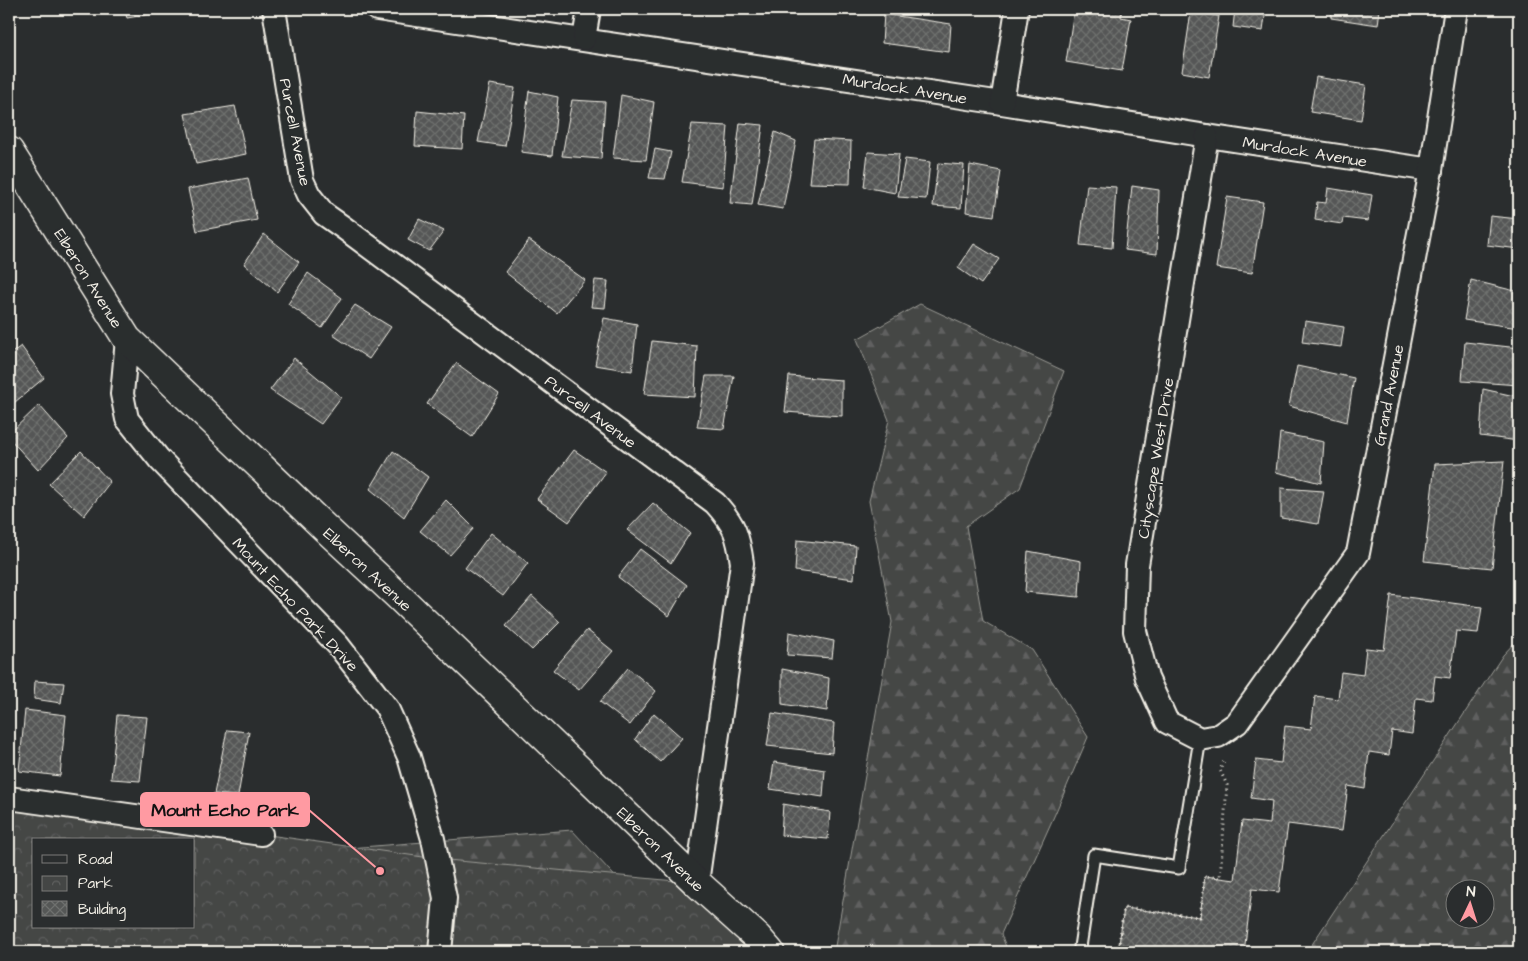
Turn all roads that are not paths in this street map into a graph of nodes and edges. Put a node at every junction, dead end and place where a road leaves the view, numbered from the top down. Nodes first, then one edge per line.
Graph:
1 (274, 9) edge
2 (377, 9) edge
3 (589, 9) edge
4 (1017, 9) edge
5 (1456, 9) edge
6 (584, 39) junction
7 (1002, 103) junction
8 (1207, 136) junction
9 (9, 151) edge
10 (1431, 170) junction
11 (127, 339) junction
12 (1209, 737) junction
13 (9, 798) edge
14 (261, 834) dead end
15 (697, 883) junction
16 (1080, 946) dead end
17 (440, 952) edge
18 (770, 952) edge

1 - 15 street, Purcell Avenue
2 - 6 street, Murdock Avenue
3 - 6 street
4 - 7 street
5 - 10 street, Grand Avenue
6 - 7 street, Murdock Avenue
7 - 8 street, Murdock Avenue
8 - 10 street, Murdock Avenue
8 - 12 street, Cityscape West Drive
9 - 11 street, Elberon Avenue
10 - 12 street, Grand Avenue
11 - 15 street, Elberon Avenue
11 - 17 street, Mount Echo Park Drive
12 - 16 lane
13 - 14 street
15 - 18 street, Elberon Avenue

